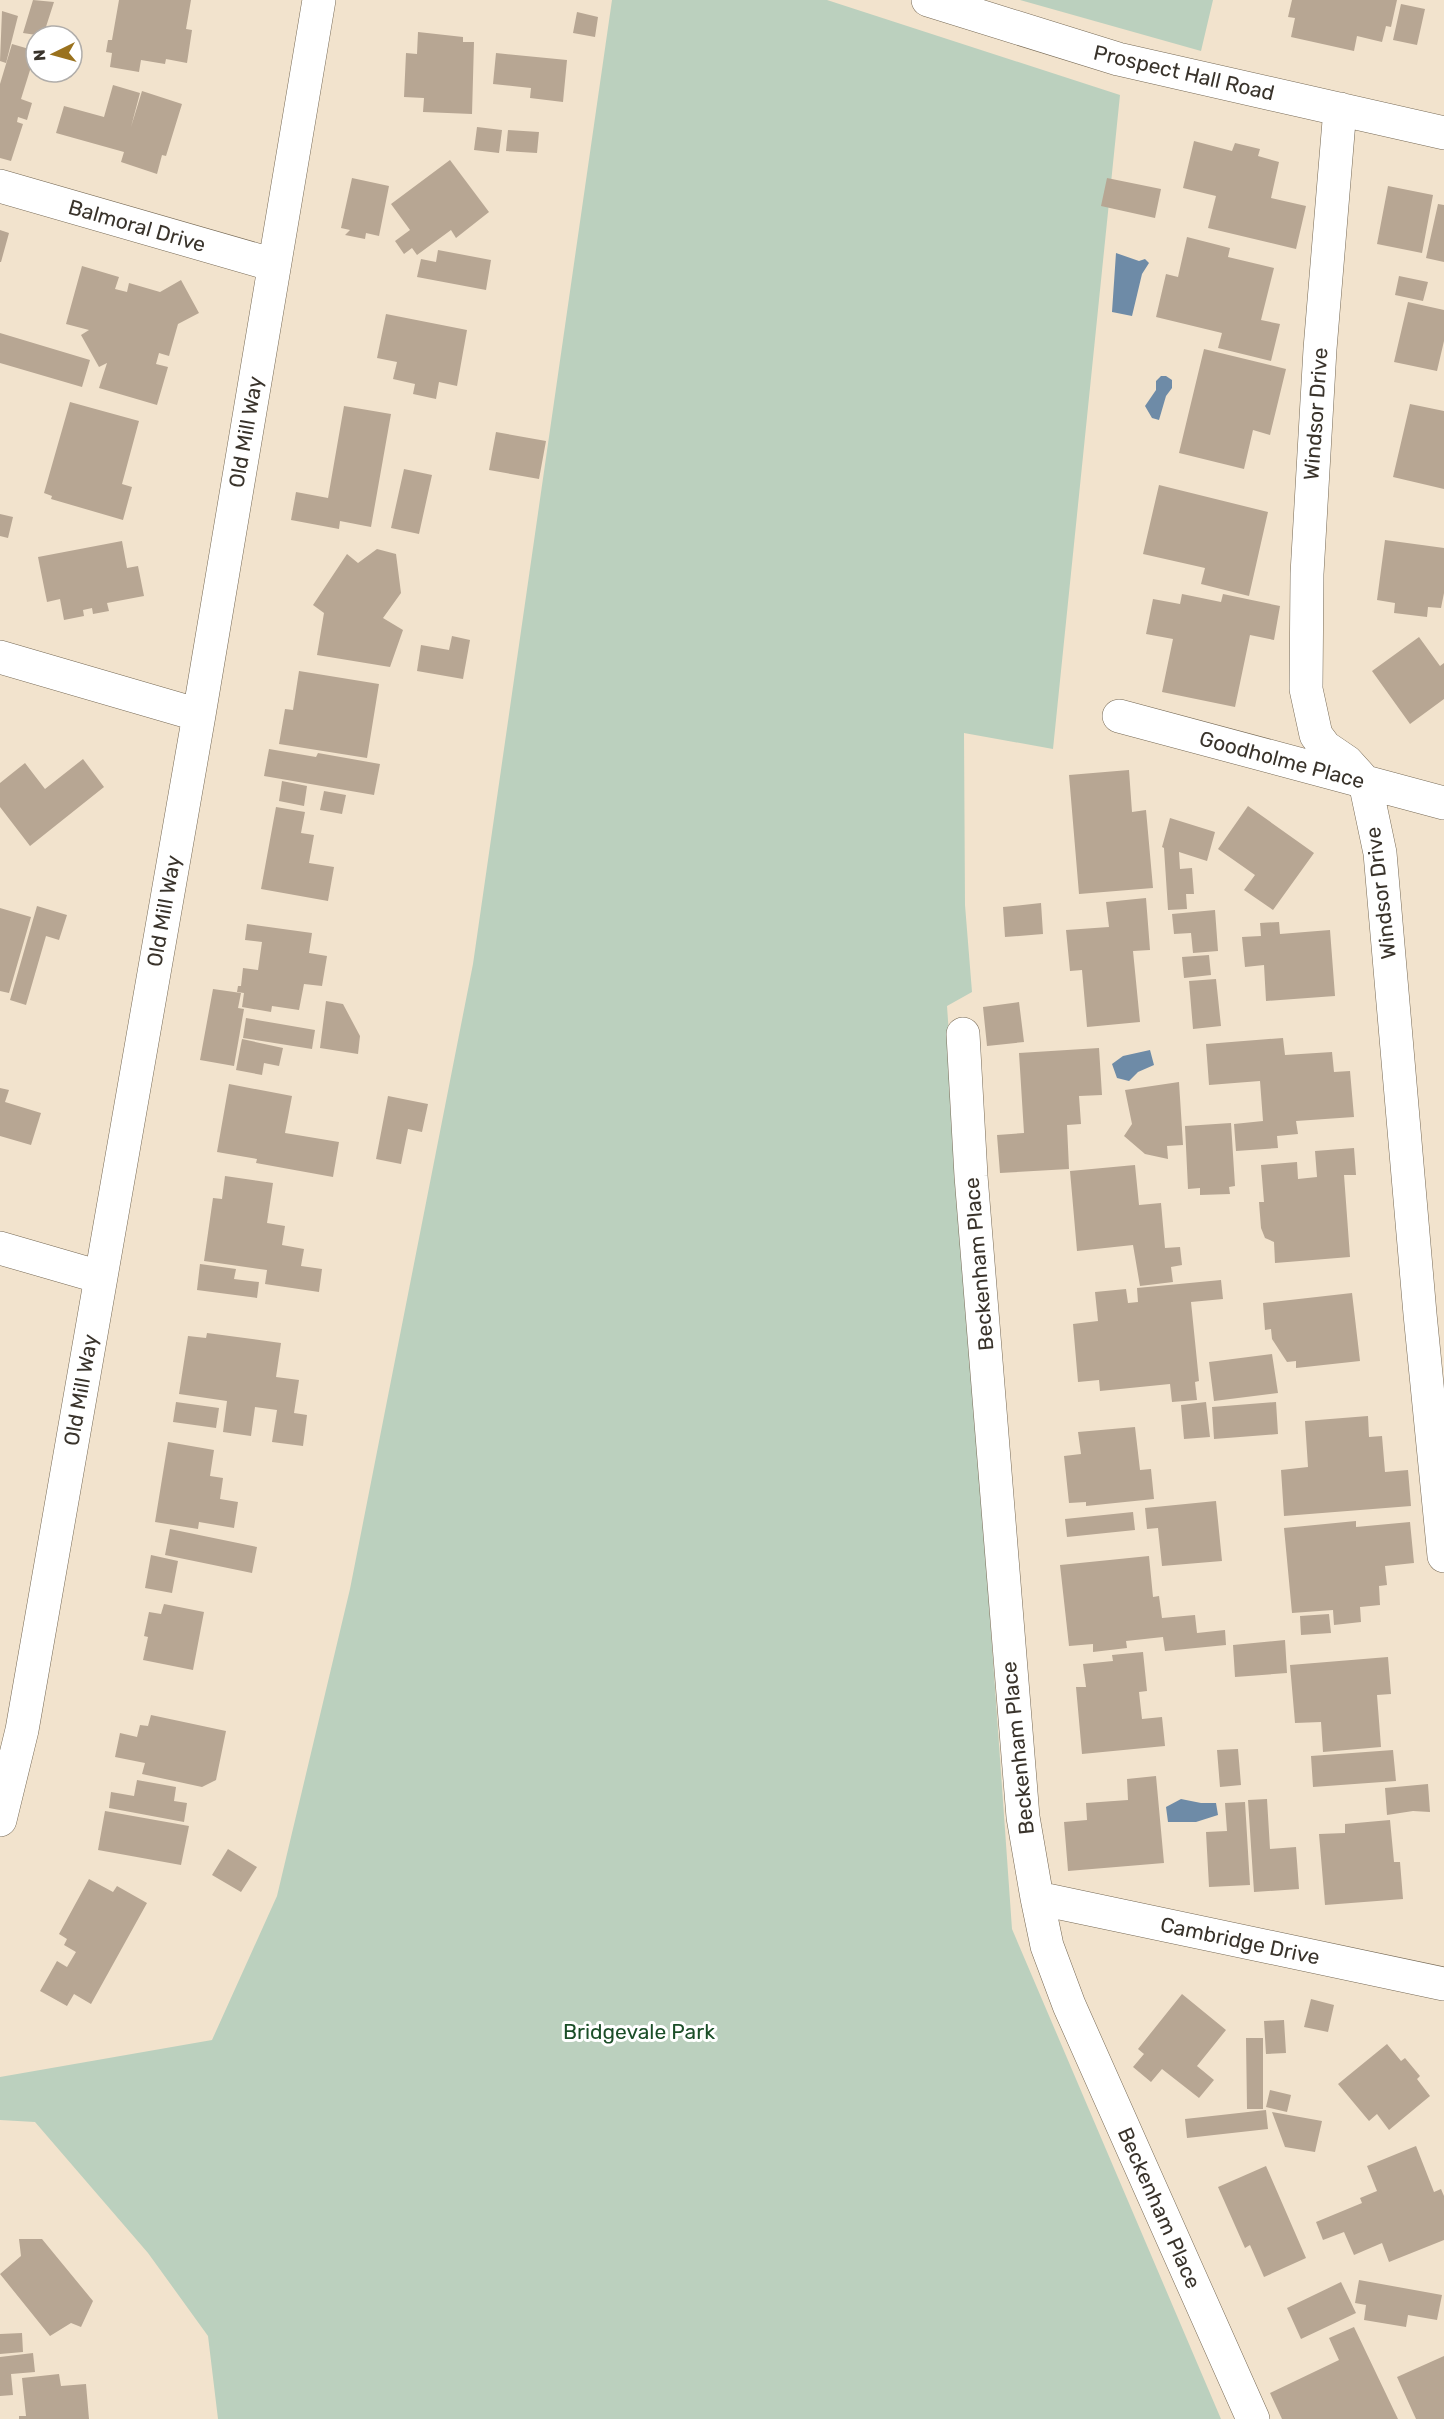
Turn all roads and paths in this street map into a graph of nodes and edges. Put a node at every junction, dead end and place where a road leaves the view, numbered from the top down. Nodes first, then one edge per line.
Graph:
1 (319, 0) edge
2 (928, 0) edge
3 (1340, 109) junction
4 (1444, 133) edge
5 (0, 186) edge
6 (274, 266) junction
7 (0, 657) edge
8 (199, 715) junction
9 (1119, 716) dead end
10 (1365, 782) junction
11 (1444, 803) edge
12 (963, 1034) dead end
13 (0, 1248) edge
14 (100, 1277) junction
15 (1444, 1556) edge
16 (1, 1814) edge
17 (1036, 1898) junction
18 (1444, 1984) edge
19 (1253, 2419) edge

1 - 6 street, Old Mill Way
2 - 3 street, Prospect Hall Road
3 - 4 street, Prospect Hall Road
3 - 10 street, Windsor Drive
5 - 6 street, Balmoral Drive
6 - 8 street, Old Mill Way
7 - 8 street
8 - 14 street, Old Mill Way
9 - 10 street, Goodholme Place
10 - 11 street, Goodholme Place
10 - 15 street, Windsor Drive
12 - 17 street, Beckenham Place
13 - 14 street
14 - 16 street, Old Mill Way
17 - 18 street, Cambridge Drive
17 - 19 street, Beckenham Place

